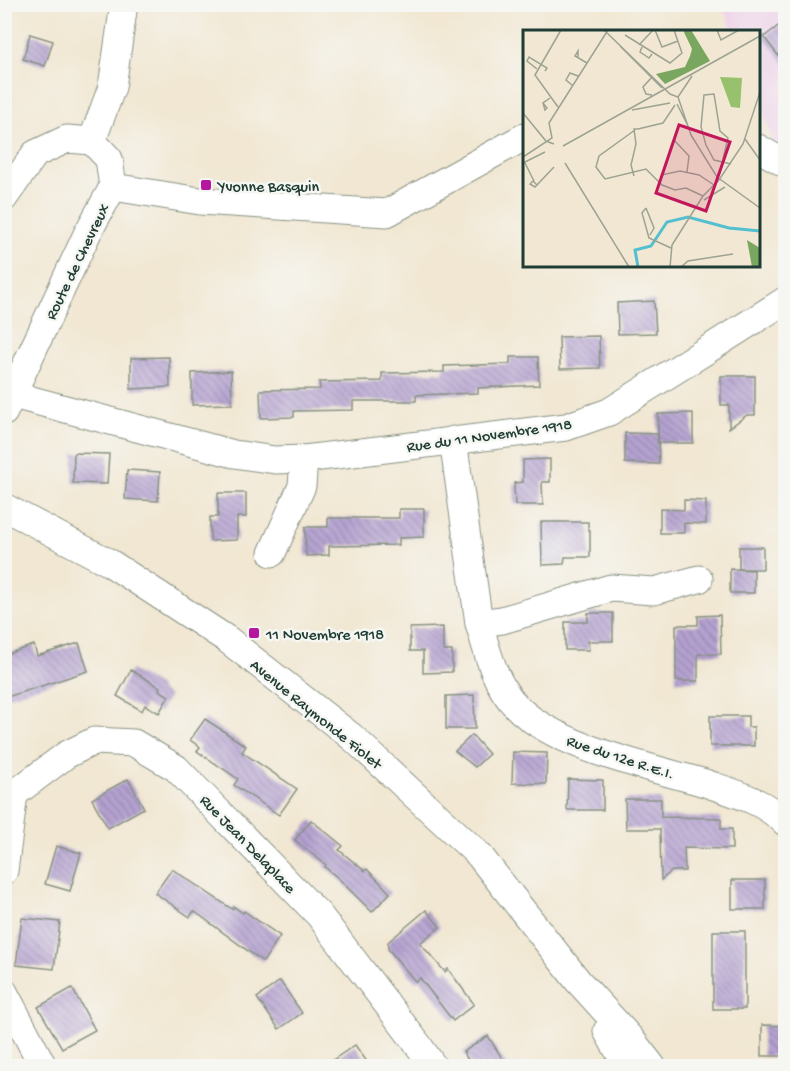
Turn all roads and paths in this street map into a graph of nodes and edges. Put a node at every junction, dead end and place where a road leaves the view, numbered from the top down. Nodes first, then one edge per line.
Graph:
1 (124, 4) edge
2 (523, 138) edge
3 (92, 141) junction
4 (760, 149) edge
5 (786, 164) edge
6 (113, 187) junction
7 (4, 198) edge
8 (786, 300) edge
9 (9, 404) edge
10 (453, 440) junction
11 (304, 459) junction
12 (4, 507) edge
13 (272, 553) dead end
14 (699, 579) dead end
15 (479, 623) junction
16 (9, 795) edge
17 (786, 823) edge
18 (4, 871) edge
19 (578, 981) junction
20 (4, 992) edge
21 (43, 1066) edge
22 (433, 1066) edge
23 (627, 1066) edge
24 (652, 1066) edge

1 - 3 street
2 - 6 street
3 - 6 street, Route de Chevreux
3 - 7 street
4 - 5 street
6 - 9 street, Route de Chevreux
8 - 10 street, Rue du 11 Novembre 1918
9 - 11 street, Rue du 11 Novembre 1918
10 - 11 street, Rue du 11 Novembre 1918
10 - 15 street, Rue du 12e R.E.I.
11 - 13 street
12 - 19 street, Avenue Raymonde Fiolet
14 - 15 street
15 - 17 street, Rue du 12e R.E.I.
16 - 18 street, Rue Jean Delaplace
16 - 22 street, Rue Jean Delaplace
19 - 23 street, Avenue Raymonde Fiolet
19 - 24 street, Avenue Raymonde Fiolet
20 - 21 street

